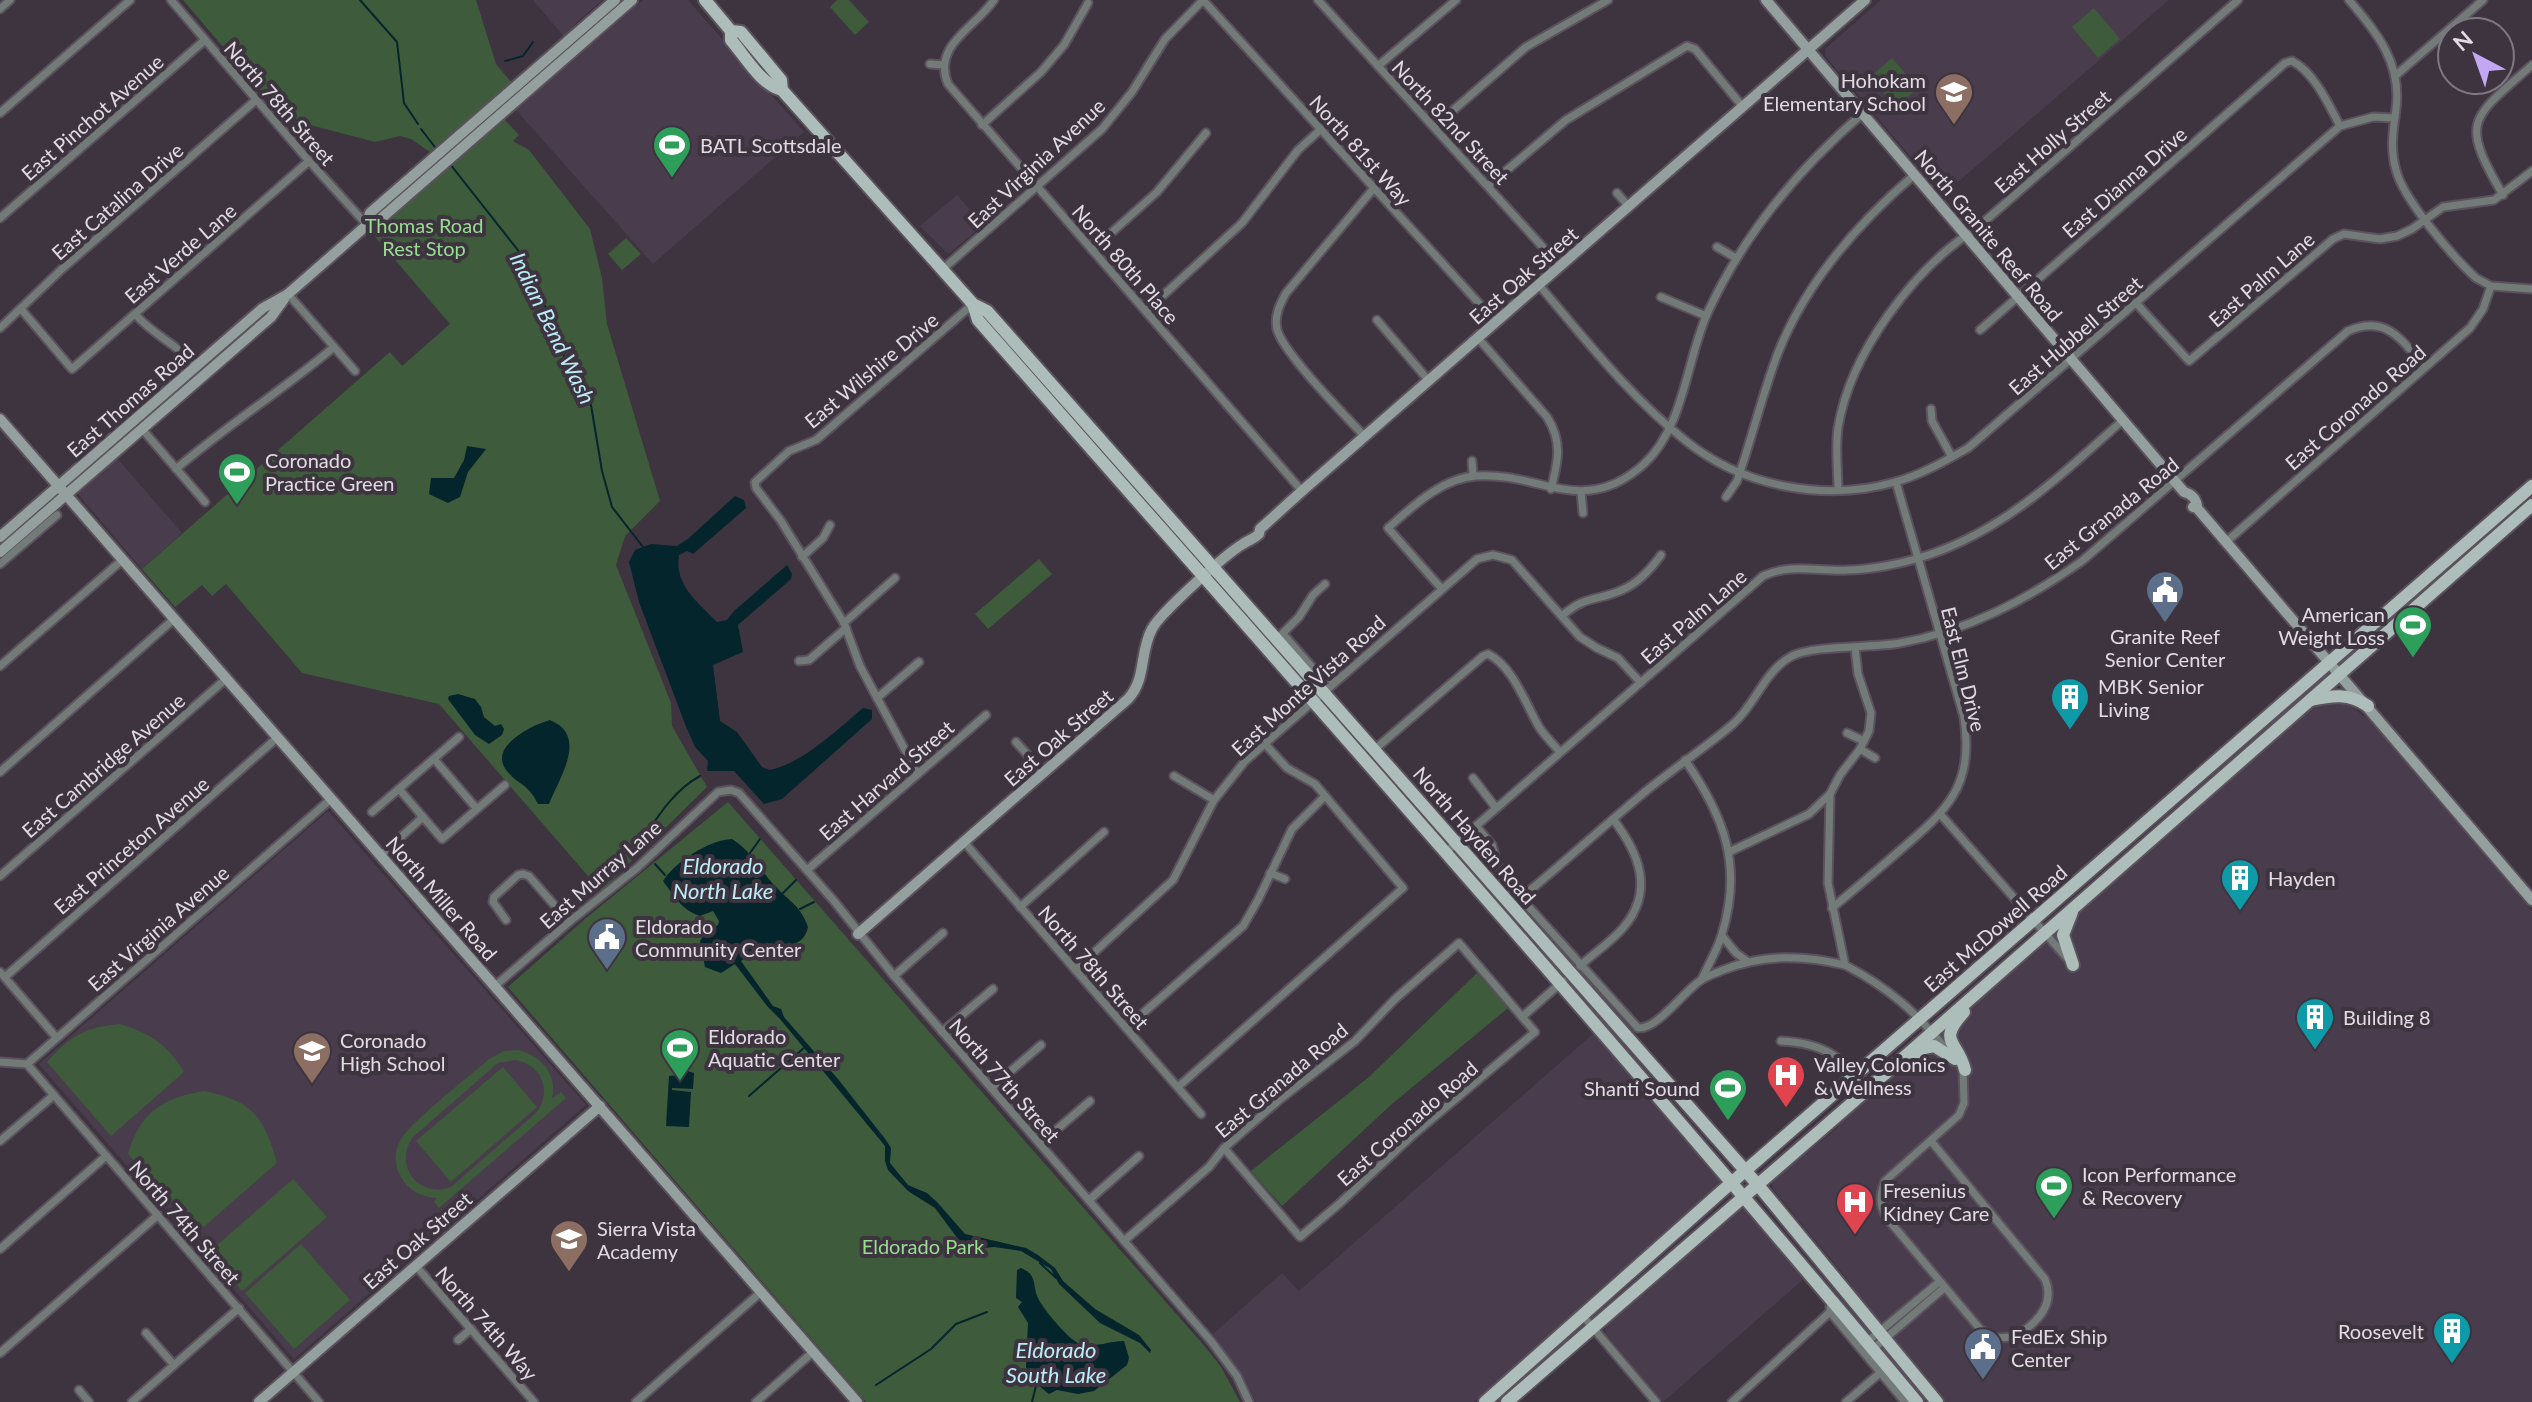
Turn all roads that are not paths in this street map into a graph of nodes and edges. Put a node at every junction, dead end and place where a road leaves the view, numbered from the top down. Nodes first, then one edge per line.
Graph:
1 (10, 0) edge
2 (130, 0) edge
3 (171, 0) edge
4 (615, 0) edge
5 (632, 0) edge
6 (705, 0) edge
7 (994, 0) edge
8 (1203, 0) edge
9 (1456, 0) edge
10 (1608, 0) edge
11 (1766, 0) edge
12 (1865, 0) edge
13 (2238, 0) edge
14 (2483, 0) edge
15 (1324, 2) edge
16 (2354, 2) edge
17 (1088, 3) dead end
18 (0, 9) edge
19 (731, 31) junction
20 (579, 39) junction
21 (205, 40) junction
22 (1808, 50) junction
23 (930, 64) dead end
24 (944, 65) junction
25 (2532, 65) edge
26 (1378, 66) junction
27 (2395, 76) junction
28 (780, 83) junction
29 (256, 100) junction
30 (1743, 107) junction
31 (497, 110) junction
32 (0, 113) edge
33 (1862, 114) junction
34 (2395, 118) junction
35 (982, 125) junction
36 (2340, 126) junction
37 (1434, 127) junction
38 (1321, 129) junction
39 (1206, 133) dead end
40 (309, 161) junction
41 (2532, 171) edge
42 (1914, 175) junction
43 (1488, 186) junction
44 (1038, 188) junction
45 (1374, 188) junction
46 (1617, 193) dead end
47 (2503, 195) junction
48 (1629, 207) junction
49 (0, 218) edge
50 (2425, 219) junction
51 (367, 225) junction
52 (1966, 235) junction
53 (1717, 247) dead end
54 (1092, 250) junction
55 (1736, 258) junction
56 (1560, 266) junction
57 (943, 269) junction
58 (1539, 285) junction
59 (2491, 286) junction
60 (2532, 289) edge
61 (288, 294) junction
62 (1661, 297) dead end
63 (2018, 297) junction
64 (2136, 303) junction
65 (973, 304) junction
66 (21, 309) junction
67 (1146, 311) junction
68 (135, 314) junction
69 (1706, 316) junction
70 (1264, 319) dead end
71 (1276, 319) junction
72 (1377, 320) dead end
73 (1496, 322) junction
74 (0, 328) edge
75 (1980, 330) dead end
76 (1478, 338) junction
77 (334, 347) junction
78 (2071, 359) junction
79 (197, 366) junction
80 (2425, 367) junction
81 (355, 371) dead end
82 (1429, 381) junction
83 (1931, 409) dead end
84 (0, 419) edge
85 (2123, 420) junction
86 (1669, 427) junction
87 (142, 429) junction
88 (1365, 437) junction
89 (1104, 443) junction
90 (1094, 452) junction
91 (1952, 457) junction
92 (1472, 461) dead end
93 (176, 469) junction
94 (1740, 472) junction
95 (1473, 476) junction
96 (2175, 481) junction
97 (1896, 482) junction
98 (1551, 489) junction
99 (1838, 490) junction
100 (61, 491) junction
101 (1302, 491) junction
102 (2530, 491) edge
103 (1581, 492) junction
104 (1726, 497) dead end
105 (205, 502) dead end
106 (2532, 505) edge
107 (1583, 513) dead end
108 (57, 515) dead end
109 (830, 525) dead end
110 (0, 537) edge
111 (19, 542) junction
112 (2226, 542) junction
113 (2458, 551) junction
114 (0, 552) edge
115 (1661, 555) dead end
116 (802, 557) junction
117 (1918, 558) junction
118 (121, 561) junction
119 (2468, 561) junction
120 (0, 564) edge
121 (1214, 568) junction
122 (895, 578) dead end
123 (1203, 578) junction
124 (1325, 584) dead end
125 (1441, 588) junction
126 (1563, 615) junction
127 (174, 619) junction
128 (845, 625) junction
129 (1940, 634) junction
130 (1280, 637) junction
131 (1855, 648) junction
132 (799, 661) dead end
133 (919, 662) dead end
134 (2330, 662) junction
135 (0, 666) edge
136 (2340, 673) junction
137 (227, 678) junction
138 (1335, 681) junction
139 (1641, 683) junction
140 (1317, 697) junction
141 (877, 698) junction
142 (2308, 701) junction
143 (2368, 706) junction
144 (986, 715) dead end
145 (1847, 733) dead end
146 (278, 737) junction
147 (459, 737) dead end
148 (1016, 742) dead end
149 (1264, 743) junction
150 (1862, 745) junction
151 (1374, 750) junction
152 (1560, 752) junction
153 (1875, 758) dead end
154 (434, 759) junction
155 (1685, 760) junction
156 (0, 772) edge
157 (1044, 773) junction
158 (918, 774) junction
159 (1174, 776) dead end
160 (1473, 778) dead end
161 (505, 785) dead end
162 (2188, 786) junction
163 (399, 789) junction
164 (727, 790) joint
165 (1830, 794) junction
166 (1325, 796) junction
167 (2198, 798) junction
168 (331, 799) junction
169 (1214, 800) junction
170 (1496, 808) junction
171 (477, 809) junction
172 (372, 812) dead end
173 (1809, 814) junction
174 (1941, 815) junction
175 (423, 817) junction
176 (1613, 819) junction
177 (1829, 820) junction
178 (1476, 826) junction
179 (1104, 832) dead end
180 (964, 842) junction
181 (1456, 844) junction
182 (1729, 852) junction
183 (1445, 853) junction
184 (381, 855) junction
185 (807, 870) junction
186 (1270, 873) junction
187 (0, 876) edge
188 (1285, 879) dead end
189 (1521, 898) junction
190 (2532, 900) edge
191 (1020, 907) junction
192 (2073, 907) junction
193 (1832, 908) junction
194 (506, 920) dead end
195 (2034, 920) junction
196 (569, 922) junction
197 (2045, 932) junction
198 (943, 933) dead end
199 (858, 934) junction
200 (1722, 936) junction
201 (1747, 961) junction
202 (1845, 965) junction
203 (2073, 965) joint
204 (1075, 970) junction
205 (1576, 970) junction
206 (2001, 971) junction
207 (2, 974) edge
208 (894, 976) junction
209 (1702, 979) junction
210 (1560, 984) junction
211 (495, 986) junction
212 (993, 989) dead end
213 (1522, 1017) junction
214 (1921, 1020) junction
215 (1126, 1028) junction
216 (942, 1032) junction
217 (1932, 1032) junction
218 (56, 1037) junction
219 (1781, 1041) dead end
220 (1041, 1045) dead end
221 (1955, 1059) junction
222 (0, 1062) edge
223 (27, 1064) junction
224 (1965, 1070) junction
225 (1888, 1071) junction
226 (1857, 1074) junction
227 (1178, 1087) junction
228 (991, 1088) junction
229 (1870, 1088) junction
230 (54, 1095) junction
231 (1090, 1101) dead end
232 (600, 1106) junction
233 (1201, 1114) dead end
234 (0, 1141) edge
235 (1931, 1141) junction
236 (1040, 1144) junction
237 (1224, 1148) junction
238 (106, 1156) junction
239 (1139, 1156) dead end
240 (1746, 1172) junction
241 (1732, 1183) junction
242 (1758, 1185) junction
243 (1744, 1197) junction
244 (1089, 1200) junction
245 (158, 1215) junction
246 (1124, 1241) junction
247 (0, 1249) edge
248 (416, 1266) junction
249 (1941, 1285) junction
250 (761, 1292) junction
251 (1832, 1307) junction
252 (239, 1308) junction
253 (1583, 1316) junction
254 (1594, 1327) junction
255 (471, 1329) junction
256 (146, 1333) dead end
257 (1882, 1336) junction
258 (458, 1340) dead end
259 (1870, 1346) junction
260 (813, 1352) junction
261 (0, 1353) edge
262 (174, 1365) junction
263 (293, 1372) junction
264 (1881, 1372) junction
265 (79, 1390) dead end
266 (89, 1402) edge
267 (132, 1402) edge
268 (259, 1402) edge
269 (319, 1402) edge
270 (534, 1402) edge
271 (636, 1402) edge
272 (756, 1402) edge
273 (857, 1402) edge
274 (1249, 1402) edge
275 (1485, 1402) edge
276 (1507, 1402) edge
277 (1656, 1402) edge
278 (1732, 1402) edge
279 (1846, 1402) edge
280 (1905, 1402) edge
281 (1917, 1402) edge
282 (1937, 1402) edge

1 - 18 street
2 - 32 street
3 - 21 street, North 78th Street
4 - 20 street
5 - 20 street, East Thomas Road
6 - 19 main road, North Hayden Road
7 - 24 street
8 - 38 street, North 81st Way
8 - 44 street, East Virginia Avenue
9 - 26 street
10 - 37 street
11 - 22 street, North Granite Reef Road
12 - 22 street, East Oak Street
13 - 52 street, East Holly Street
14 - 27 street
15 - 26 street, North 82nd Street
16 - 27 street
17 - 35 street
19 - 28 main road, North Hayden Road
19 - 28 main road, North Hayden Road
20 - 31 street, East Thomas Road
20 - 31 street, East Thomas Road
21 - 29 street, North 78th Street
21 - 49 street, East Pinchot Avenue
22 - 30 street, East Oak Street
22 - 33 street, North Granite Reef Road
23 - 24 street
24 - 35 street, North 80th Place
25 - 47 street
26 - 37 street, North 82nd Street
27 - 34 street
28 - 57 main road, North Hayden Road
29 - 40 street, North 78th Street
29 - 66 street, East Catalina Drive
30 - 43 street
30 - 48 street, East Oak Street
31 - 51 street, East Thomas Road
33 - 42 street, North Granite Reef Road
33 - 55 street
34 - 36 street, East Hubbell Street
34 - 50 street
35 - 44 street, North 80th Place
36 - 63 street, East Dianna Drive
36 - 64 street, East Hubbell Street
37 - 43 street, North 82nd Street
38 - 45 street, North 81st Way
38 - 67 street
39 - 54 street
40 - 51 street, North 78th Street
40 - 68 street, East Verde Lane
41 - 47 street, East Palm Lane
42 - 52 street, North Granite Reef Road
42 - 94 street
43 - 56 street, North 82nd Street
44 - 54 street, North 80th Place
44 - 57 street, East Virginia Avenue
45 - 71 street
45 - 73 street, North 81st Way
46 - 48 street
47 - 50 street, East Palm Lane
48 - 56 street, East Oak Street
50 - 59 street
50 - 64 street, East Palm Lane
51 - 61 street, East Thomas Road
52 - 63 street, North Granite Reef Road
52 - 99 street, East Holly Street
53 - 55 street
54 - 67 street, North 80th Place
55 - 69 street
56 - 58 street, East Oak Street
57 - 65 main road, North Hayden Road
58 - 73 street, East Oak Street
58 - 86 street
59 - 60 street
59 - 80 street, East Coronado Road
61 - 77 street
61 - 79 street, East Thomas Road
61 - 87 street, East Thomas Road
62 - 69 street
63 - 75 street, East Dianna Drive
63 - 78 street, North Granite Reef Road
64 - 78 street, East Hubbell Street
65 - 89 main road, North Hayden Road
65 - 90 main road, North Hayden Road
65 - 116 street, East Wilshire Drive
66 - 68 street, East Verde Lane
66 - 74 street, East Catalina Drive
67 - 101 street, North 80th Place
68 - 79 street
69 - 86 street
70 - 71 street
71 - 88 street
72 - 82 street
73 - 76 street, East Oak Street
76 - 82 street, East Oak Street
76 - 98 street
77 - 81 street
77 - 93 street
78 - 85 street, North Granite Reef Road
78 - 91 street, East Hubbell Street
79 - 100 street, East Thomas Road
80 - 96 street, East Granada Road
80 - 112 street, East Coronado Road
82 - 88 street, East Oak Street
83 - 91 street
84 - 100 street, North Miller Road
85 - 96 street, North Granite Reef Road
85 - 117 street, East Palm Lane
86 - 94 street
86 - 103 street
87 - 93 street
87 - 100 street, East Thomas Road
88 - 101 street, East Oak Street
89 - 90 main road
89 - 121 main road, North Hayden Road
90 - 123 main road, North Hayden Road
91 - 97 street, East Hubbell Street
92 - 95 street
93 - 105 street
94 - 99 street, East Hubbell Street
94 - 104 street
95 - 98 street
95 - 125 street
96 - 112 street, North Granite Reef Road
96 - 129 street, East Granada Road
97 - 99 street, East Hubbell Street
97 - 117 street, East Elm Drive
98 - 103 street
100 - 110 street, East Thomas Road
100 - 111 street, East Thomas Road
100 - 118 street, North Miller Road
101 - 121 street, East Oak Street
102 - 113 main road, East McDowell Road
103 - 107 street
106 - 119 main road, East McDowell Road
108 - 111 street, East Thomas Road
109 - 116 street
111 - 114 street, East Thomas Road
111 - 120 street, East Thomas Road
112 - 134 street, North Granite Reef Road
113 - 119 main road
113 - 134 main road, East McDowell Road
115 - 126 street
116 - 128 street
117 - 129 street, East Elm Drive
117 - 139 street, East Palm Lane
118 - 127 street, North Miller Road
118 - 135 street
119 - 136 main road, East McDowell Road
121 - 123 street, East Oak Street
121 - 130 main road, North Hayden Road
122 - 128 street
123 - 140 main road, North Hayden Road
123 - 157 street, East Oak Street
124 - 130 street
125 - 126 street, East Monte Vista Road
125 - 138 street, East Monte Vista Road
126 - 139 street
127 - 137 street, North Miller Road
127 - 156 street
128 - 132 street
128 - 141 street
129 - 131 street, East Granada Road
129 - 174 street, East Elm Drive
130 - 138 street, North Hayden Road
130 - 140 main road, North Hayden Road
131 - 150 street
131 - 155 street, East Granada Road
133 - 141 street
134 - 136 street, North Granite Reef Road
134 - 162 main road, East McDowell Road
136 - 142 main road, East McDowell Road
136 - 143 street, North Granite Reef Road
137 - 146 street, North Miller Road
137 - 187 street, East Cambridge Avenue
138 - 140 street, East Monte Vista Road
139 - 152 street, East Palm Lane
140 - 149 street, East Monte Vista Road
140 - 151 main road, North Hayden Road
140 - 183 main road, North Hayden Road
141 - 158 street
142 - 143 main road
142 - 167 main road, East McDowell Road
143 - 190 street, North Granite Reef Road
144 - 158 street, East Harvard Street
145 - 150 street
146 - 168 street, North Miller Road
146 - 207 street, East Princeton Avenue
147 - 154 street
148 - 157 street
149 - 166 street
149 - 169 street, East Monte Vista Road
150 - 153 street
150 - 165 street
151 - 152 street
151 - 181 main road, North Hayden Road
152 - 170 street, East Palm Lane
154 - 163 street
154 - 171 street
155 - 176 street, East Granada Road
155 - 182 street
157 - 180 street, East Oak Street
158 - 185 street, East Harvard Street
159 - 169 street
160 - 170 street
161 - 171 street
162 - 167 main road
162 - 195 main road, East McDowell Road
163 - 172 street
163 - 175 street
164 - 185 street, North 77th Street
164 - 196 street, East Murray Lane
165 - 173 street
165 - 177 street
166 - 186 street
166 - 227 street
167 - 192 main road, East McDowell Road
168 - 184 street, North Miller Road
168 - 218 street, East Virginia Avenue
169 - 204 street, East Monte Vista Road
170 - 178 street, East Palm Lane
171 - 175 street
173 - 177 street
173 - 182 street
174 - 193 street, East Elm Drive
174 - 195 street
175 - 184 street
176 - 189 street, East Granada Road
176 - 205 street
177 - 193 street
178 - 181 street, East Palm Lane
178 - 189 street
179 - 191 street
180 - 191 street, North 78th Street
180 - 199 street, East Oak Street
181 - 183 street, East Palm Lane
181 - 205 main road, North Hayden Road
182 - 200 street
183 - 210 main road, North Hayden Road
184 - 211 street, North Miller Road
185 - 199 street, North 77th Street
186 - 188 street
186 - 215 street
189 - 205 street
191 - 204 street, North 78th Street
192 - 197 main road, East McDowell Road
192 - 203 main road
193 - 202 street
194 - 196 street
195 - 197 street
195 - 214 main road, East McDowell Road
196 - 211 street, East Murray Lane
197 - 203 street
197 - 206 main road, East McDowell Road
198 - 208 street
199 - 208 street, North 77th Street
200 - 201 street
200 - 209 street
201 - 202 street
201 - 209 street
202 - 214 street
204 - 215 street, North 78th Street
205 - 209 street
205 - 210 street
205 - 240 main road, North Hayden Road
206 - 217 main road, East McDowell Road
206 - 224 main road
207 - 218 street
208 - 216 street, North 77th Street
210 - 213 street
210 - 241 main road, North Hayden Road
211 - 232 street, North Miller Road
212 - 216 street
213 - 237 street, East Granada Road
213 - 237 street, East Coronado Road
214 - 217 street
214 - 226 main road, East McDowell Road
215 - 227 street, North 78th Street
216 - 228 street, North 77th Street
217 - 221 street
217 - 225 main road, East McDowell Road
218 - 223 street, East Virginia Avenue
219 - 226 street
220 - 228 street
221 - 224 street
221 - 225 main road
222 - 223 street
223 - 230 street, North 74th Street
224 - 235 street
225 - 229 main road, East McDowell Road
226 - 229 street
226 - 240 main road, East McDowell Road
227 - 233 street, North 78th Street
228 - 236 street, North 77th Street
229 - 242 main road, East McDowell Road
230 - 234 street
230 - 238 street, North 74th Street
231 - 236 street
232 - 248 street, East Oak Street
232 - 250 street, North Miller Road
235 - 249 street
235 - 249 street
236 - 244 street, North 77th Street
237 - 246 street, East Granada Road
238 - 245 street, North 74th Street
238 - 247 street
239 - 244 street
240 - 241 main road, East McDowell Road
240 - 242 main road, North Hayden Road
241 - 243 main road, North Hayden Road
241 - 253 main road, East McDowell Road
242 - 243 main road, East McDowell Road
242 - 257 main road, North Hayden Road
243 - 251 main road, North Hayden Road
243 - 254 main road, East McDowell Road
244 - 246 street, North 77th Street
245 - 252 street, North 74th Street
245 - 261 street
246 - 274 street, North 77th Street
248 - 255 street, North 74th Way
248 - 263 street, East Oak Street
249 - 257 street
250 - 260 street, North Miller Road
250 - 271 street
251 - 259 main road, North Hayden Road
251 - 264 street, North Hayden Road
251 - 278 street
252 - 262 street
252 - 263 street, North 74th Street
253 - 254 street
253 - 275 main road, East McDowell Road
254 - 276 main road, East McDowell Road
254 - 277 street
255 - 258 street
255 - 270 street, North 74th Way
256 - 262 street
257 - 259 street
257 - 282 main road, North Hayden Road
259 - 281 main road, North Hayden Road
260 - 272 street
260 - 273 street, North Miller Road
262 - 267 street
263 - 268 street, East Oak Street
263 - 269 street, North 74th Street
264 - 279 street
264 - 280 street, North Hayden Road
265 - 266 street

